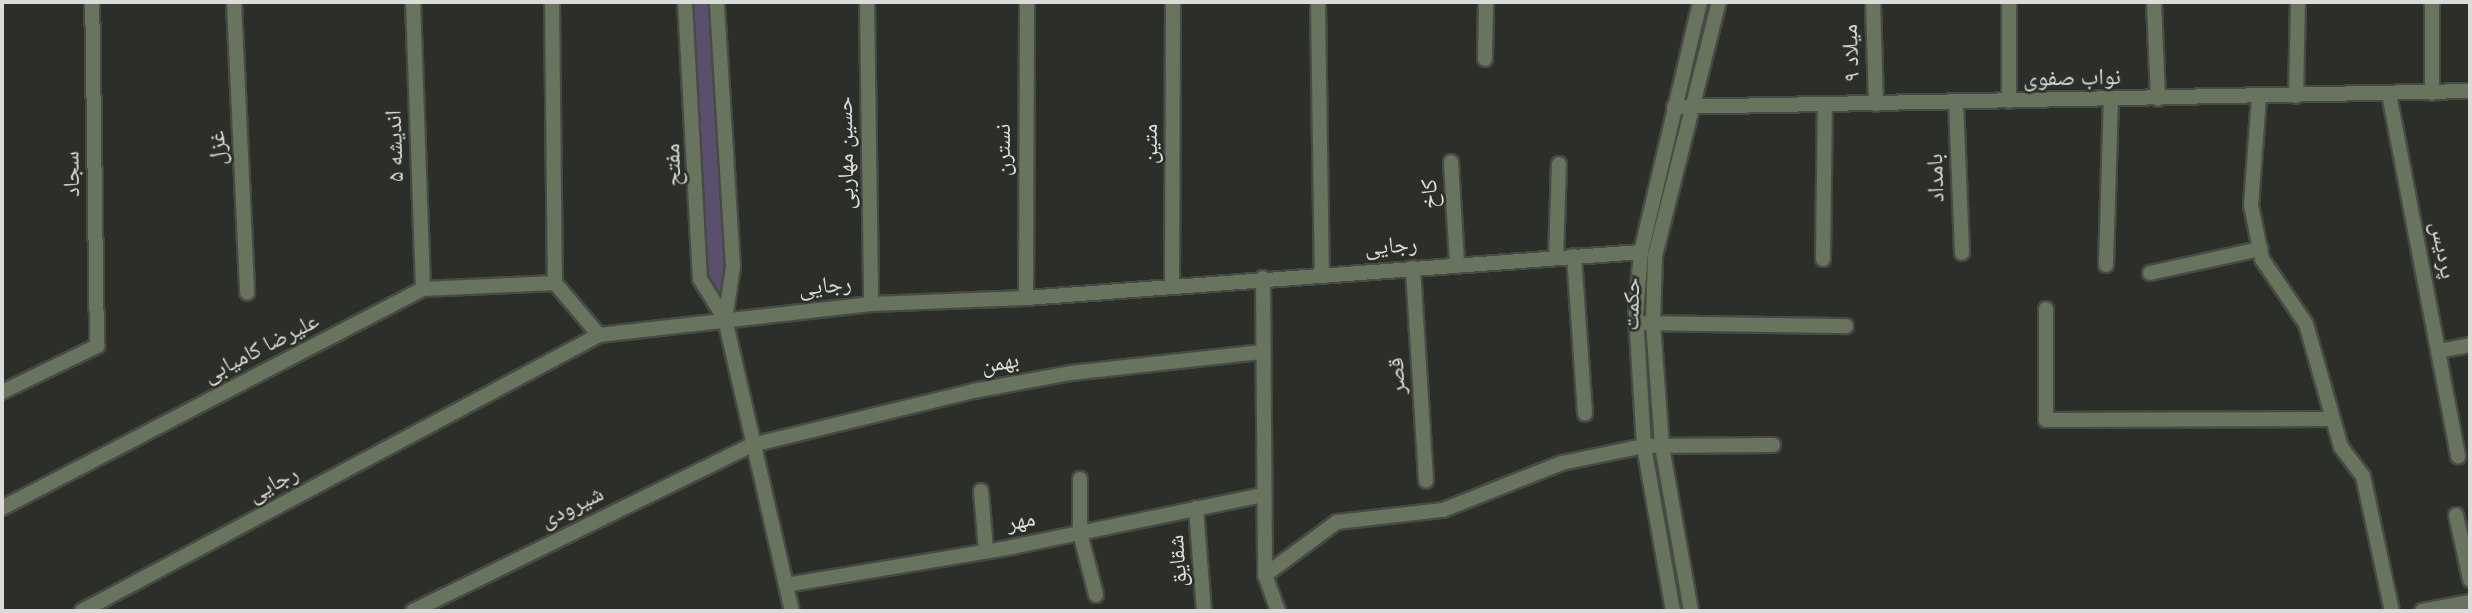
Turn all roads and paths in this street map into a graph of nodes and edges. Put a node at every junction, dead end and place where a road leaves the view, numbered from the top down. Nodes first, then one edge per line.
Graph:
1 (92, 2) edge
2 (234, 2) edge
3 (413, 2) edge
4 (552, 2) edge
5 (685, 2) edge
6 (717, 2) edge
7 (867, 2) edge
8 (1027, 2) edge
9 (1173, 2) edge
10 (1318, 2) edge
11 (1486, 2) edge
12 (1700, 2) edge
13 (1719, 2) edge
14 (1872, 2) edge
15 (2009, 2) edge
16 (2154, 2) edge
17 (2298, 2) edge
18 (2432, 2) edge
19 (1485, 59) dead end
20 (2470, 92) edge
21 (2432, 93) junction
22 (2389, 94) junction
23 (2296, 96) junction
24 (2259, 97) junction
25 (2158, 99) junction
26 (2111, 100) junction
27 (2009, 101) junction
28 (1956, 102) junction
29 (1876, 104) junction
30 (1825, 105) junction
31 (1674, 107) junction
32 (1690, 107) junction
33 (1451, 162) dead end
34 (1559, 164) dead end
35 (2260, 249) junction
36 (1641, 252) junction
37 (1962, 253) dead end
38 (1574, 256) junction
39 (1556, 258) junction
40 (1824, 259) dead end
41 (1457, 264) junction
42 (2106, 265) dead end
43 (1413, 268) junction
44 (2150, 273) dead end
45 (1322, 274) junction
46 (1264, 278) junction
47 (555, 284) junction
48 (1172, 285) junction
49 (423, 289) junction
50 (247, 293) dead end
51 (1026, 298) junction
52 (871, 304) junction
53 (2046, 309) dead end
54 (725, 320) junction
55 (1636, 323) junction
56 (1653, 323) junction
57 (1846, 326) dead end
58 (599, 335) junction
59 (2470, 345) edge
60 (2439, 351) junction
61 (1260, 352) junction
62 (2, 392) edge
63 (1585, 414) dead end
64 (2331, 419) junction
65 (752, 445) junction
66 (1773, 445) dead end
67 (1644, 446) junction
68 (1662, 446) junction
69 (2458, 456) dead end
70 (1080, 479) dead end
71 (1426, 481) dead end
72 (981, 491) dead end
73 (1264, 495) junction
74 (2, 508) edge
75 (1196, 508) junction
76 (2456, 515) dead end
77 (1080, 533) junction
78 (986, 551) junction
79 (1265, 575) junction
80 (2470, 579) edge
81 (786, 585) junction
82 (1096, 595) dead end
83 (2470, 602) edge
84 (789, 610) edge
85 (82, 611) edge
86 (413, 611) edge
87 (1204, 611) edge
88 (1278, 611) edge
89 (1674, 611) edge
90 (1691, 611) edge
91 (2392, 611) edge
92 (2422, 611) edge

1 - 62 street, سجاد
2 - 50 street, غزل
3 - 49 street, اندیشه ۵
4 - 47 street
5 - 54 street, مفتح
6 - 54 street, مفتح
7 - 52 street, حسین مهاربی
8 - 51 street, نسترن
9 - 48 street, متین
10 - 45 street
11 - 19 street
12 - 31 street, حکمت
13 - 32 street, حکمت
14 - 29 street, میلاد ۹
15 - 27 street
16 - 25 street
17 - 23 street
18 - 21 street
20 - 21 street, نواب صفوی
21 - 22 street, نواب صفوی
22 - 23 street, نواب صفوی
22 - 60 street, پردیس
23 - 24 street, نواب صفوی
24 - 25 street, نواب صفوی
24 - 35 street
25 - 26 street, نواب صفوی
26 - 27 street, نواب صفوی
26 - 42 street
27 - 28 street, نواب صفوی
28 - 29 street, نواب صفوی
28 - 37 street, بامداد
29 - 30 street, نواب صفوی
30 - 32 street, نواب صفوی
30 - 40 street
31 - 32 street, نواب صفوی
31 - 36 street, حکمت
32 - 56 street, حکمت
33 - 41 street, کاخ
34 - 39 street
35 - 44 street
35 - 64 street
36 - 38 street, رجایی
36 - 55 street, حکمت
38 - 39 street, رجایی
38 - 63 street
39 - 41 street, رجایی
41 - 43 street, رجایی
43 - 45 street, رجایی
43 - 71 street, قصر
45 - 46 street, رجایی
46 - 48 street, رجایی
46 - 61 street
47 - 49 street, علیرضا کامیابی
47 - 58 street
48 - 51 street, رجایی
49 - 74 street, علیرضا کامیابی
51 - 52 street, رجایی
52 - 54 street, رجایی
53 - 64 street
54 - 58 street, رجایی
54 - 65 street, مفتح
55 - 56 street
55 - 67 street, حکمت
56 - 57 street
56 - 68 street, حکمت
58 - 85 street, رجایی
59 - 60 street
60 - 69 street, پردیس
61 - 65 street, بهمن
61 - 73 street
64 - 91 street
65 - 81 street, مفتح
65 - 86 street, شیرودی
66 - 68 street
67 - 68 street
67 - 79 street
67 - 89 street, حکمت
68 - 90 street, حکمت
70 - 77 street
72 - 78 street
73 - 75 street, مهر
73 - 79 street
75 - 77 street, مهر
75 - 87 street, شقایق
76 - 80 street
77 - 78 street, مهر
77 - 82 street
78 - 81 street, مهر
79 - 88 street
81 - 84 street, مفتح
83 - 92 street

